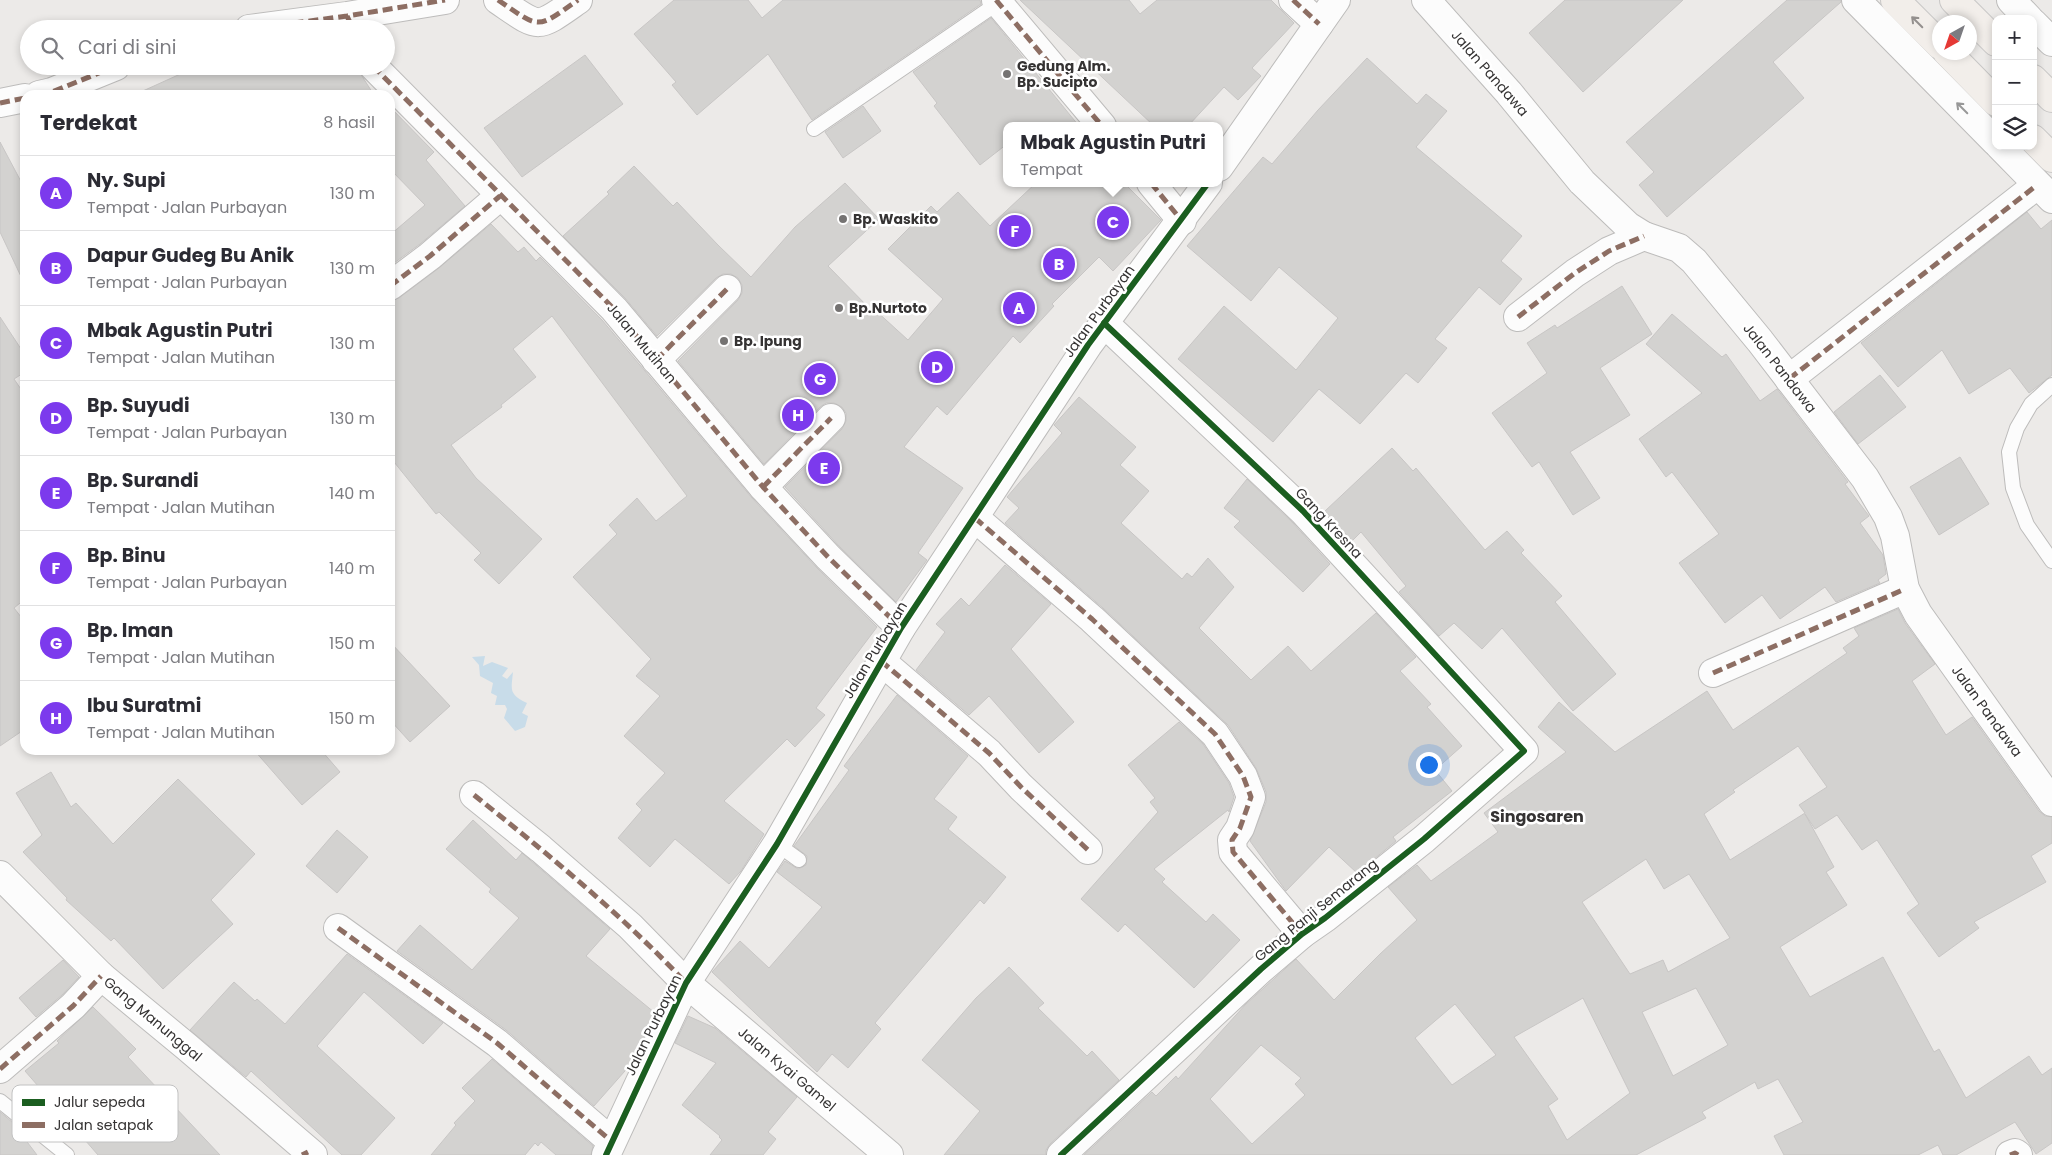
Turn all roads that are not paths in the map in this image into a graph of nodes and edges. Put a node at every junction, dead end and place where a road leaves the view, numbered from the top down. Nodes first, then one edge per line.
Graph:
1 (445, 0) edge
2 (498, 0) edge
3 (578, 0) edge
4 (1293, 0) edge
5 (1336, 0) edge
6 (1426, 0) edge
7 (1856, 0) edge
8 (1895, 0) edge
9 (1954, 0) edge
10 (2011, 0) edge
11 (997, 2) edge
12 (2025, 15) edge
13 (359, 20) edge
14 (1319, 24) junction
15 (2037, 27) edge
16 (1932, 37) edge
17 (1992, 38) edge
18 (2052, 42) edge
19 (1955, 60) edge
20 (94, 75) edge
21 (382, 75) edge
22 (2037, 83) edge
23 (57, 90) edge
24 (1992, 98) edge
25 (2052, 98) edge
26 (20, 99) edge
27 (0, 103) edge
28 (1099, 122) edge
29 (814, 129) dead end
30 (1992, 138) edge
31 (2037, 143) edge
32 (2004, 150) edge
33 (2052, 158) edge
34 (1223, 161) edge
35 (1154, 187) edge
36 (1205, 187) edge
37 (2045, 192) edge
38 (500, 196) junction
39 (1182, 220) junction
40 (1644, 236) junction
41 (395, 282) edge
42 (727, 289) dead end
43 (1518, 317) dead end
44 (1104, 323) junction
45 (656, 360) junction
46 (1789, 379) junction
47 (2052, 385) edge
48 (831, 418) dead end
49 (763, 488) junction
50 (975, 518) junction
51 (2052, 561) edge
52 (1905, 588) junction
53 (901, 628) junction
54 (881, 661) junction
55 (1713, 673) dead end
56 (1524, 751) joint
57 (474, 795) dead end
58 (2052, 802) edge
59 (777, 844) junction
60 (1088, 850) dead end
61 (799, 860) dead end
62 (0, 875) edge
63 (338, 928) dead end
64 (1302, 934) junction
65 (101, 976) junction
66 (686, 983) junction
67 (0, 1069) edge
68 (0, 1102) edge
69 (12, 1111) edge
70 (51, 1142) edge
71 (608, 1148) edge
72 (67, 1155) edge
73 (313, 1155) edge
74 (889, 1155) edge
75 (1061, 1155) edge
76 (2010, 1155) edge
77 (2018, 1155) edge

1 - 13 street
2 - 3 street
4 - 14 street
5 - 14 street
6 - 40 street, Jalan Pandawa
30 -> 7 street
16 -> 8 highway
9 - 17 highway
10 - 12 street
11 - 28 street
11 - 29 lane
14 - 34 street
15 - 18 street
19 - 24 highway
20 - 23 street
21 - 38 street, Jalan Mutihan
22 - 25 highway
26 - 27 street
31 - 33 highway
32 - 37 street
35 - 39 street
36 - 39 street, Jalan Purbayan
37 - 46 street
38 - 41 street
38 - 45 street, Jalan Mutihan
39 - 44 street, Jalan Purbayan
40 - 43 street
40 - 46 street, Jalan Pandawa
42 - 45 street
44 - 50 street, Jalan Purbayan
44 - 56 street, Gang Kresna
45 - 49 street, Jalan Mutihan
46 - 52 street, Jalan Pandawa
47 - 51 lane
48 - 49 street
49 - 53 street, Jalan Mutihan
50 - 53 street, Jalan Purbayan
50 - 64 street
52 - 55 street
52 - 58 street, Jalan Pandawa
53 - 54 street, Jalan Purbayan
54 - 59 street, Jalan Purbayan
54 - 60 street
56 - 64 street, Gang Panji Semarang
57 - 66 street, Jalan Kyai Gamel
59 - 61 lane
59 - 66 street, Jalan Purbayan
62 - 65 street, Gang Manunggal
63 - 71 street
64 - 75 street, Gang Panji Semarang
65 - 67 street
65 - 73 street, Gang Manunggal
66 - 71 street, Jalan Purbayan
66 - 74 street, Jalan Kyai Gamel
68 - 69 lane
70 - 72 lane
76 - 77 street

